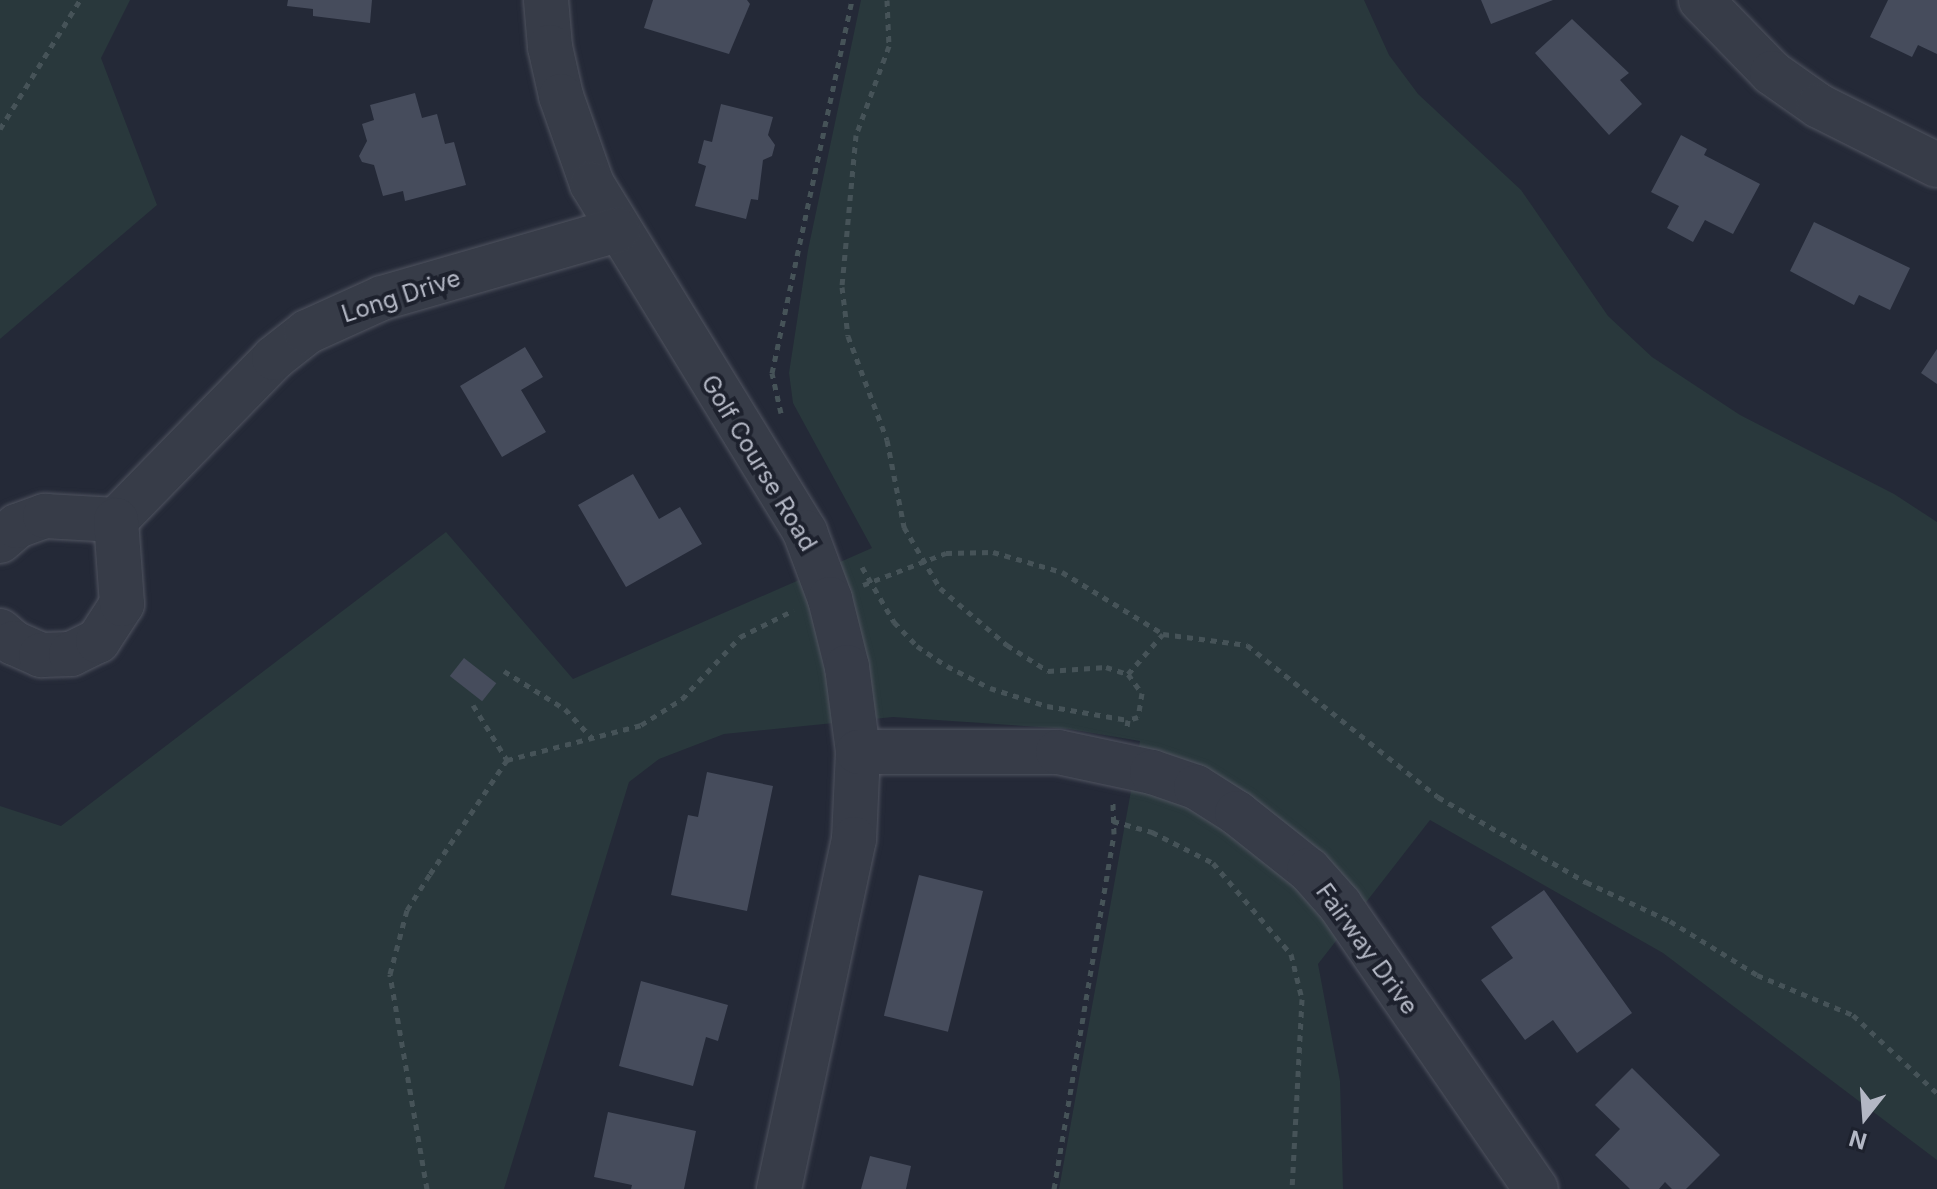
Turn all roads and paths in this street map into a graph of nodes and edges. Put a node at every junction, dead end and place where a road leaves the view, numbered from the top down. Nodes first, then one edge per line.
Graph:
1 (80, 0) edge
2 (546, 0) edge
3 (852, 0) edge
4 (887, 0) edge
5 (1701, 0) edge
6 (0, 129) edge
7 (1937, 165) edge
8 (617, 230) junction
9 (784, 419) dead end
10 (116, 520) junction
11 (0, 541) edge
12 (855, 554) dead end
13 (921, 561) junction
14 (870, 582) junction
15 (830, 599) junction
16 (0, 631) edge
17 (1163, 634) junction
18 (504, 671) dead end
19 (1128, 674) junction
20 (473, 705) dead end
21 (591, 737) junction
22 (1124, 741) junction
23 (858, 752) junction
24 (507, 760) junction
25 (1113, 821) junction
26 (1937, 1093) edge
27 (427, 1189) edge
28 (779, 1189) edge
29 (1054, 1189) edge
30 (1292, 1189) edge
31 (1536, 1189) edge

1 - 6 path
2 - 8 street, Golf Course Road
3 - 9 path
4 - 13 path
5 - 7 street
8 - 10 street, Long Drive
8 - 15 street, Golf Course Road
10 - 11 street
10 - 16 street
12 - 14 path
13 - 14 path
13 - 17 path
13 - 19 path
14 - 15 path
14 - 22 path
15 - 21 path
15 - 23 street, Golf Course Road
17 - 19 path
17 - 26 path
18 - 21 path
19 - 22 path
20 - 24 path
21 - 24 path
22 - 23 street, Fairway Drive
22 - 25 path
22 - 31 street, Fairway Drive
23 - 28 street, Golf Course Road
24 - 27 path
25 - 29 path
25 - 30 path

